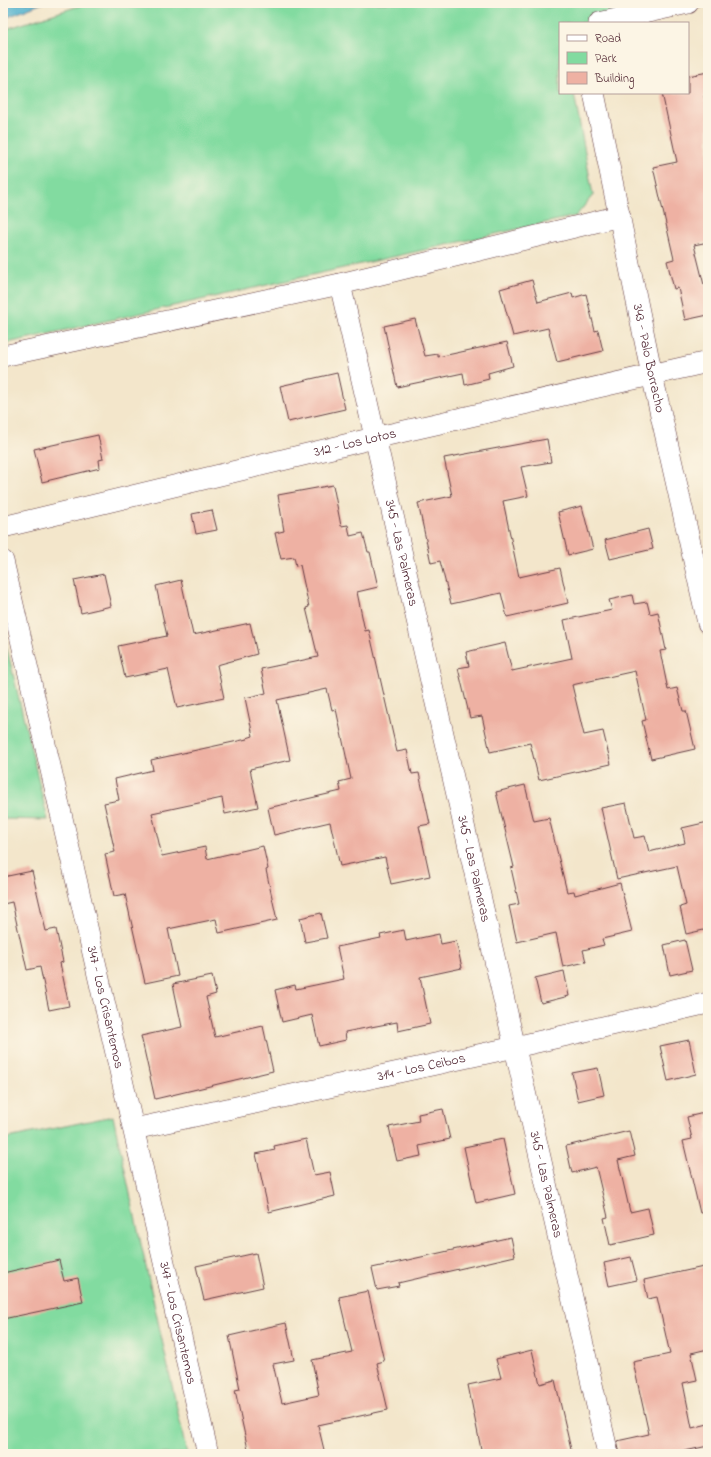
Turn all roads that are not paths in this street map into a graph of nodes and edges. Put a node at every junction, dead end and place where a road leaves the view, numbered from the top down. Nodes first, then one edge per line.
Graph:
1 (688, 3) edge
2 (603, 22) edge
3 (594, 94) edge
4 (620, 216) junction
5 (340, 284) junction
6 (3, 356) edge
7 (708, 362) edge
8 (652, 375) junction
9 (374, 438) junction
10 (3, 527) edge
11 (3, 561) edge
12 (708, 623) edge
13 (708, 1003) edge
14 (515, 1047) junction
15 (134, 1129) junction
16 (208, 1454) edge
17 (608, 1454) edge

1 - 2 street
3 - 4 street, 343 - Palo Borracho
4 - 5 street
4 - 8 street, 343 - Palo Borracho
5 - 6 street
5 - 9 street, 345 - Las Palmeras
7 - 8 street, 312 - Los Lotos
8 - 9 street, 312 - Los Lotos
8 - 12 street, 343 - Palo Borracho
9 - 10 street, 312 - Los Lotos
9 - 14 street, 345 - Las Palmeras
11 - 15 street, 347 - Los Crisantemos
13 - 14 street, 314 - Los Ceibos
14 - 15 street, 314 - Los Ceibos
14 - 17 street, 345 - Las Palmeras
15 - 16 street, 347 - Los Crisantemos

